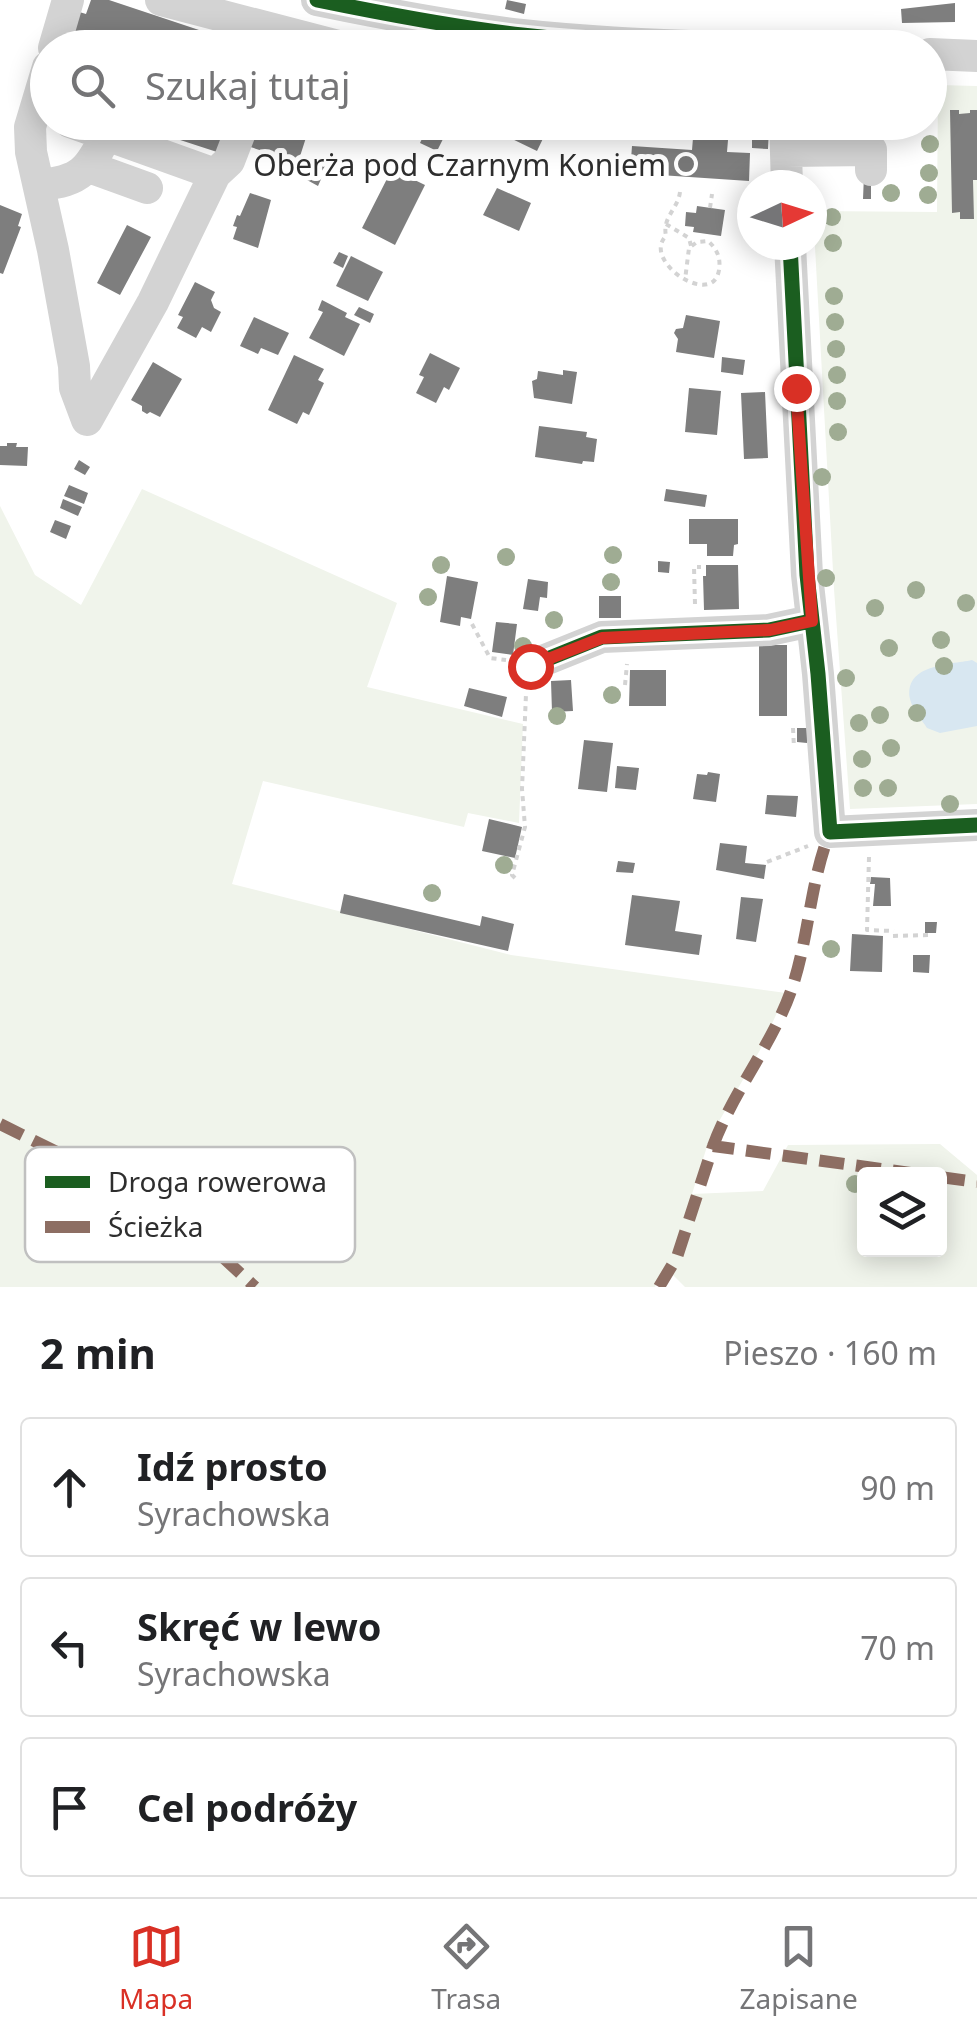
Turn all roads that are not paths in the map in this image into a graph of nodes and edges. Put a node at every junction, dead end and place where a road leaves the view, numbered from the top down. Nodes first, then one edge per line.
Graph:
1 (68, 0) edge
2 (161, 0) edge
3 (296, 0) edge
4 (317, 0) edge
5 (59, 30) edge
6 (254, 30) edge
7 (288, 30) edge
8 (489, 30) edge
9 (947, 55) edge
10 (977, 56) edge
11 (31, 140) edge
12 (104, 140) edge
13 (123, 140) edge
14 (237, 140) edge
15 (786, 140) edge
16 (806, 140) edge
17 (89, 167) junction
18 (787, 170) edge
19 (871, 170) dead end
20 (215, 174) junction
21 (40, 185) junction
22 (147, 188) dead end
23 (791, 260) edge
24 (812, 621) junction
25 (528, 675) road end
26 (977, 824) edge

1 - 5 street
2 - 6 street
3 - 7 street
4 - 8 street
9 - 10 street
11 - 21 street
12 - 17 street
13 - 20 street
14 - 20 street
15 - 18 street
16 - 19 street
17 - 21 street
17 - 22 street
20 - 21 street
23 - 24 street
24 - 25 street
24 - 26 street

